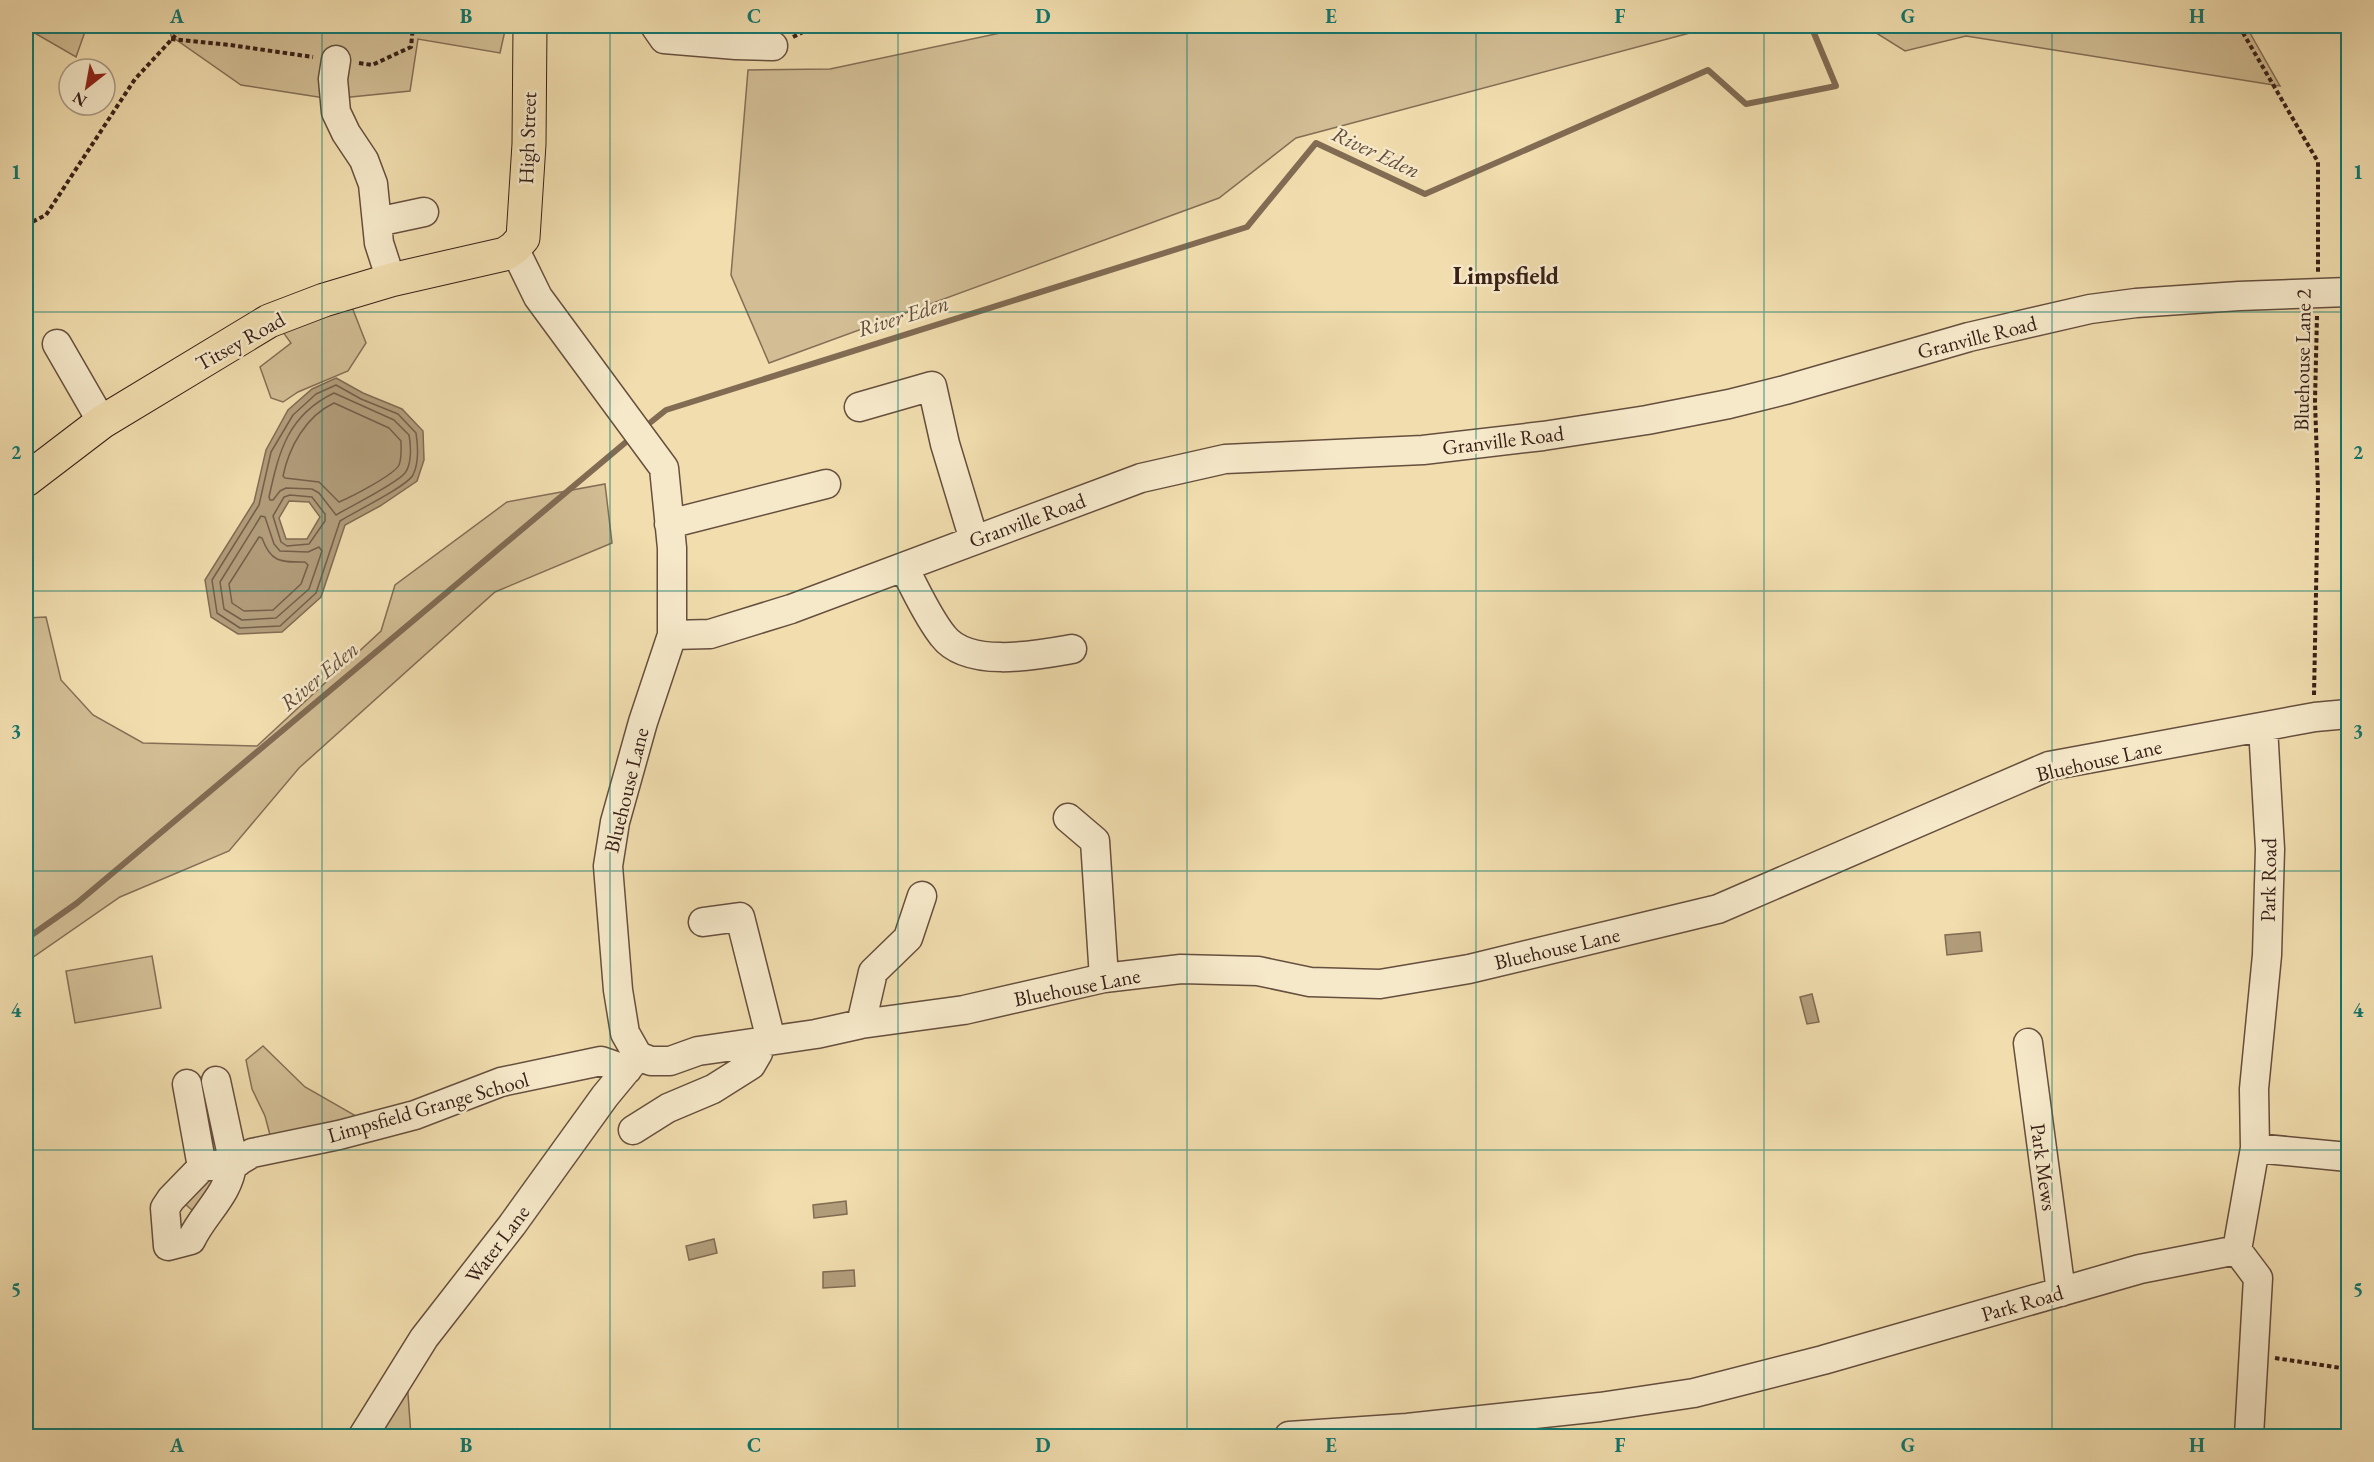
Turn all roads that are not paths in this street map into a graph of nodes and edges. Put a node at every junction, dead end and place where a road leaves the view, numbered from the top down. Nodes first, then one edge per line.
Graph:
1 (530, 26) edge
2 (655, 26) edge
3 (773, 46) dead end
4 (336, 60) road end
5 (424, 212) dead end
6 (377, 222) junction
7 (514, 248) junction
8 (391, 280) junction
9 (2349, 292) edge
10 (57, 344) dead end
11 (859, 407) dead end
12 (102, 422) junction
13 (26, 480) edge
14 (826, 484) dead end
15 (669, 524) junction
16 (974, 540) junction
17 (904, 568) junction
18 (672, 635) junction
19 (1072, 649) dead end
20 (2349, 714) edge
21 (2264, 727) junction
22 (1068, 818) dead end
23 (922, 896) dead end
24 (703, 922) dead end
25 (1104, 978) junction
26 (861, 1024) junction
27 (762, 1042) junction
28 (2028, 1043) dead end
29 (632, 1063) junction
30 (216, 1081) dead end
31 (187, 1084) dead end
32 (633, 1130) dead end
33 (2255, 1148) junction
34 (2349, 1157) edge
35 (235, 1164) junction
36 (202, 1167) junction
37 (2236, 1250) junction
38 (2061, 1292) junction
39 (363, 1437) edge
40 (1289, 1437) edge
41 (2250, 1437) edge

1 - 7 main road, High Street
2 - 3 street
4 - 6 street
5 - 6 street
6 - 8 street
7 - 8 main road, Titsey Road
7 - 15 street, Bluehouse Lane
8 - 12 main road, Titsey Road
9 - 16 street, Granville Road
10 - 12 street
11 - 16 street
12 - 13 main road, Titsey Road
14 - 15 street
15 - 18 street, Bluehouse Lane
16 - 17 street, Granville Road
17 - 18 street, Granville Road
17 - 19 street
18 - 29 street, Bluehouse Lane
20 - 21 street, Bluehouse Lane
21 - 25 street, Bluehouse Lane
21 - 33 street, Park Road
22 - 25 street
23 - 26 street
24 - 27 street
25 - 26 street, Bluehouse Lane
26 - 27 street, Bluehouse Lane
27 - 29 street, Bluehouse Lane
27 - 32 street
28 - 38 street, Park Mews
29 - 35 street, Limpsfield Grange School
29 - 39 street, Water Lane
30 - 35 street
31 - 36 street
33 - 34 street
33 - 37 street, Park Road
35 - 36 street, Limpsfield Grange School
35 - 36 street
37 - 38 street, Park Road
37 - 41 street
38 - 40 street, Park Road

